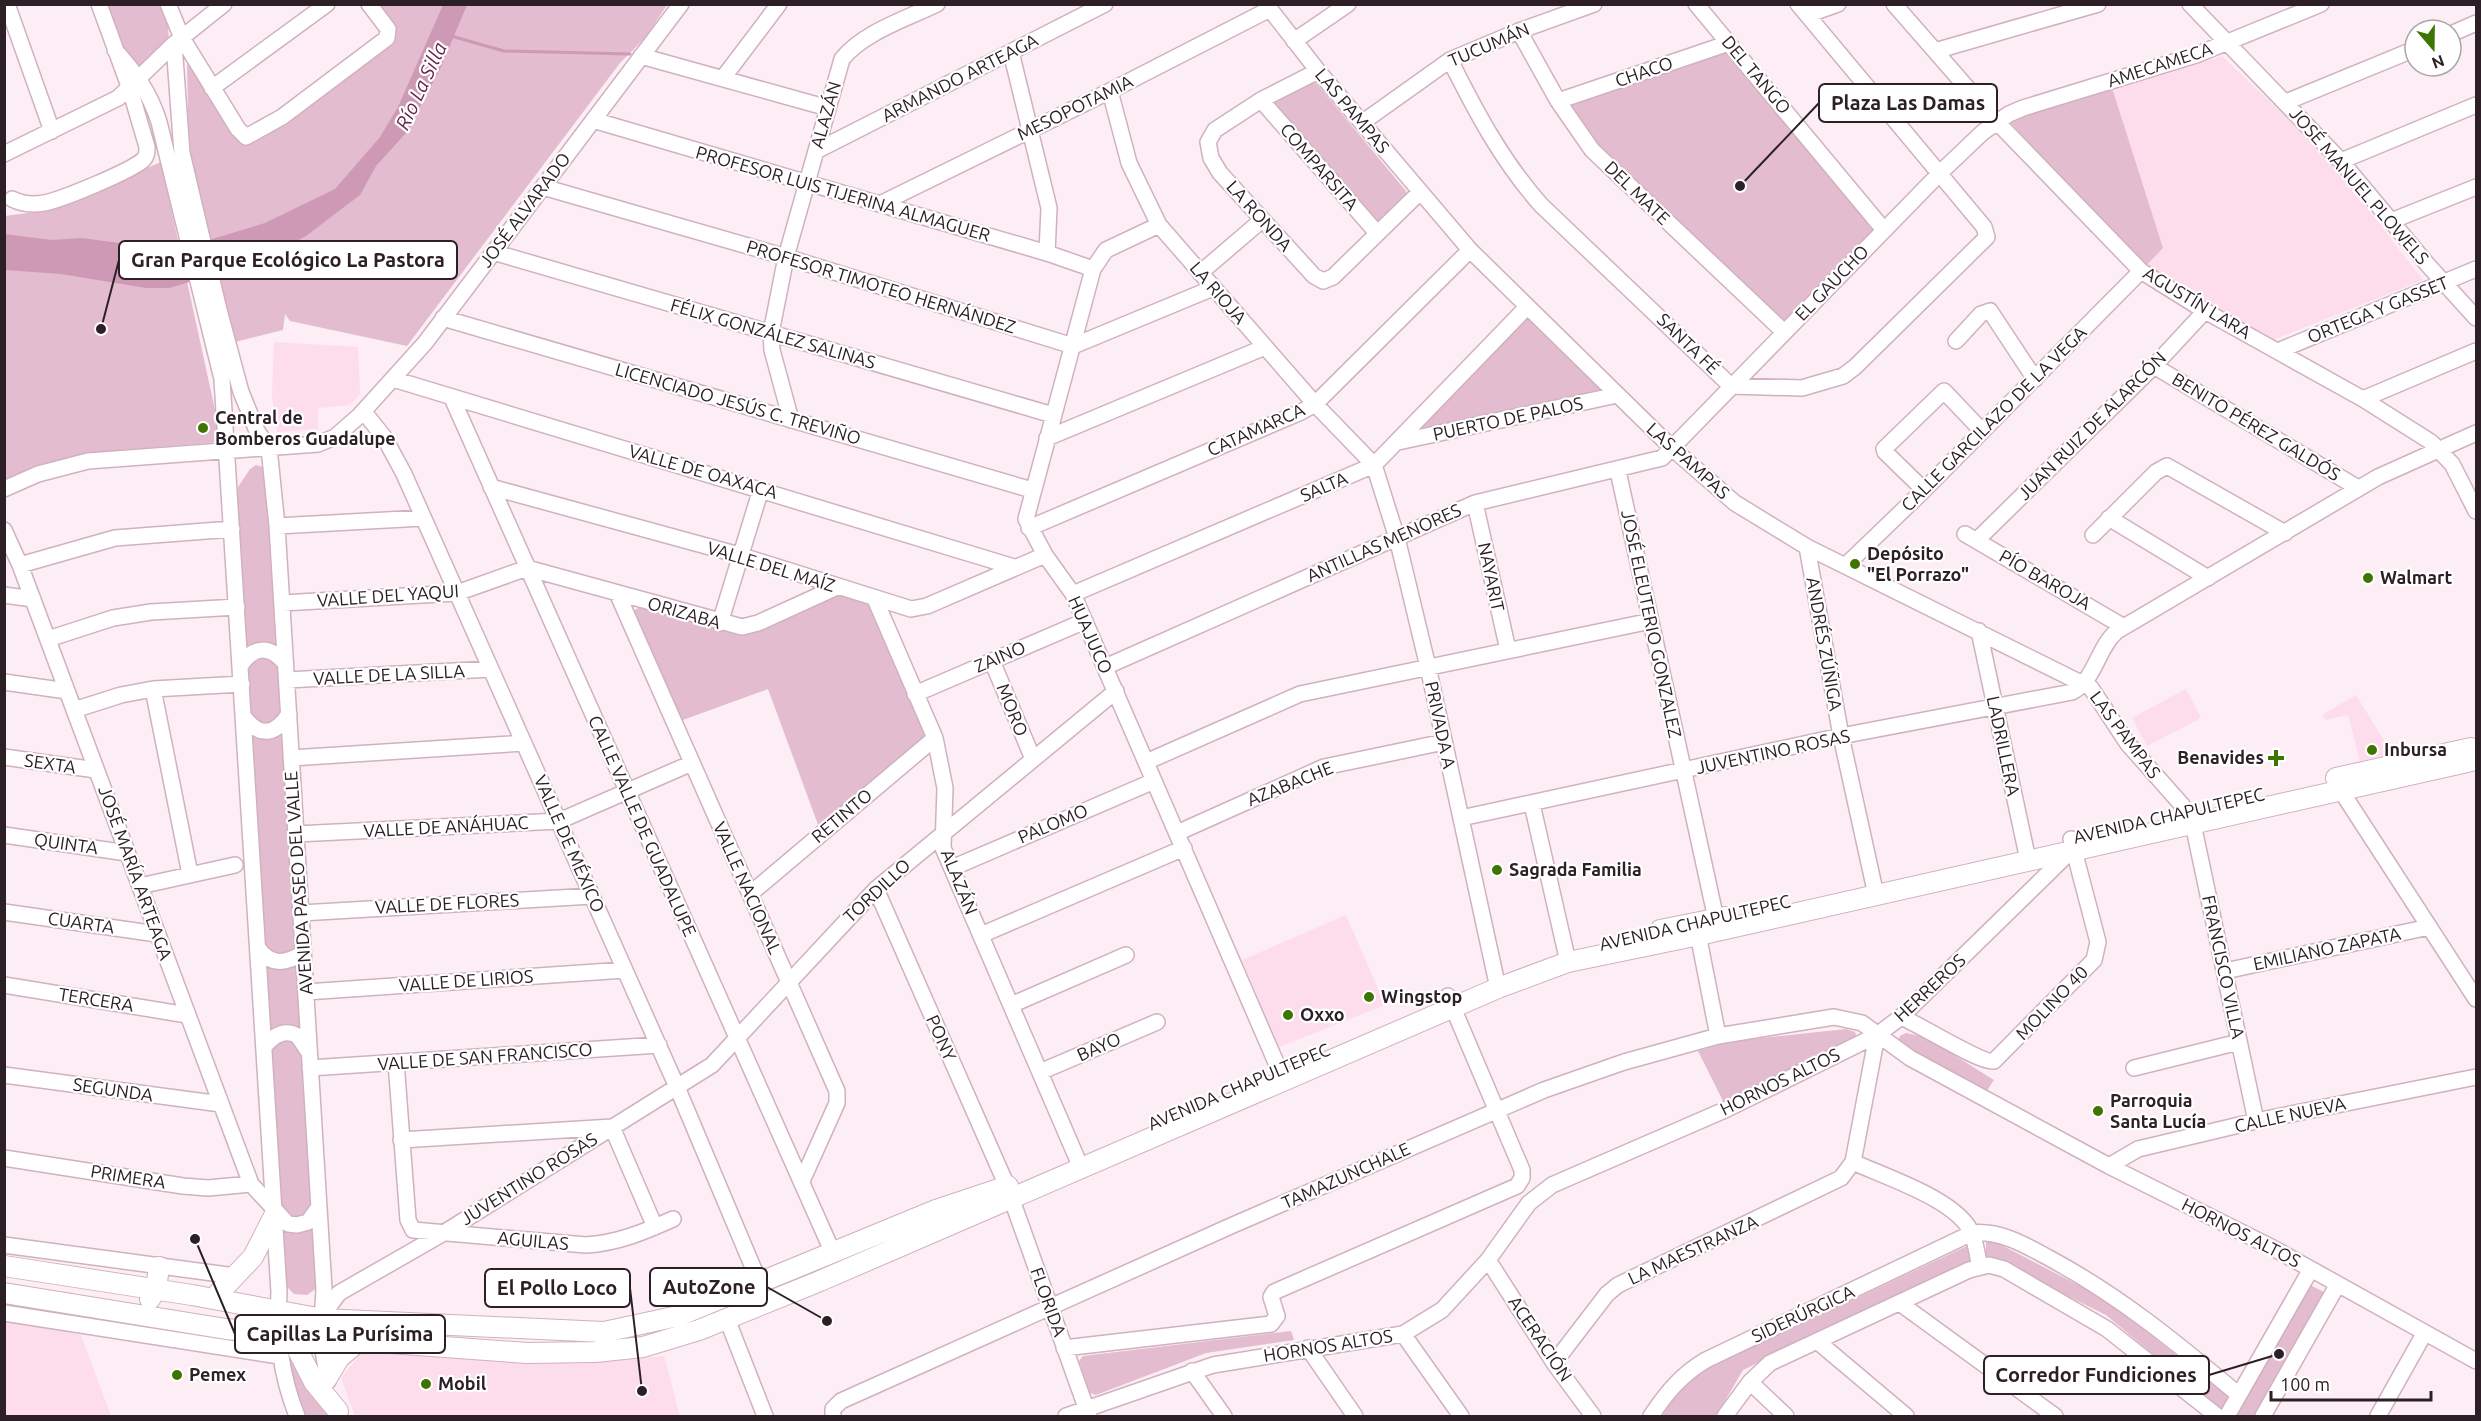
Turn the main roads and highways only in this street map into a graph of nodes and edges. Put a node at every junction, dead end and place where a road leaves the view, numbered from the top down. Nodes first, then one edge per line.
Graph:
1 (2476, 747) edge
2 (2423, 758) junction
3 (2476, 760) edge
4 (2386, 781) junction
5 (2337, 784) junction
6 (1009, 1193) junction
7 (274, 1212) road end
8 (4, 1266) edge
9 (159, 1266) road end
10 (760, 1284) junction
11 (156, 1289) junction
12 (4, 1293) edge
13 (213, 1299) junction
14 (701, 1308) junction
15 (130, 1312) junction
16 (278, 1312) junction
17 (720, 1322) junction
18 (322, 1329) junction
19 (571, 1333) junction
20 (285, 1334) junction
21 (359, 1341) junction
22 (527, 1353) junction
23 (327, 1377) road end
24 (339, 1414) edge

1 - 2 main road, AVENIDA CHAPULTEPEC
2 - 4 main road
2 - 5 main road, AVENIDA CHAPULTEPEC
3 - 4 main road
4 - 5 main road
5 - 6 main road, AVENIDA CHAPULTEPEC
6 - 10 main road
6 - 17 main road
7 - 13 main road
8 - 11 main road
9 - 11 main road
10 - 14 main road
10 - 17 main road
11 - 13 main road
11 - 15 main road
12 - 15 main road
13 - 16 main road
14 - 17 main road
14 - 19 main road
15 - 20 main road
16 - 18 main road
16 - 20 main road
17 - 22 main road
18 - 19 main road
18 - 20 main road
18 - 21 main road
19 - 22 main road
20 - 24 main road
21 - 22 main road
21 - 23 main road

